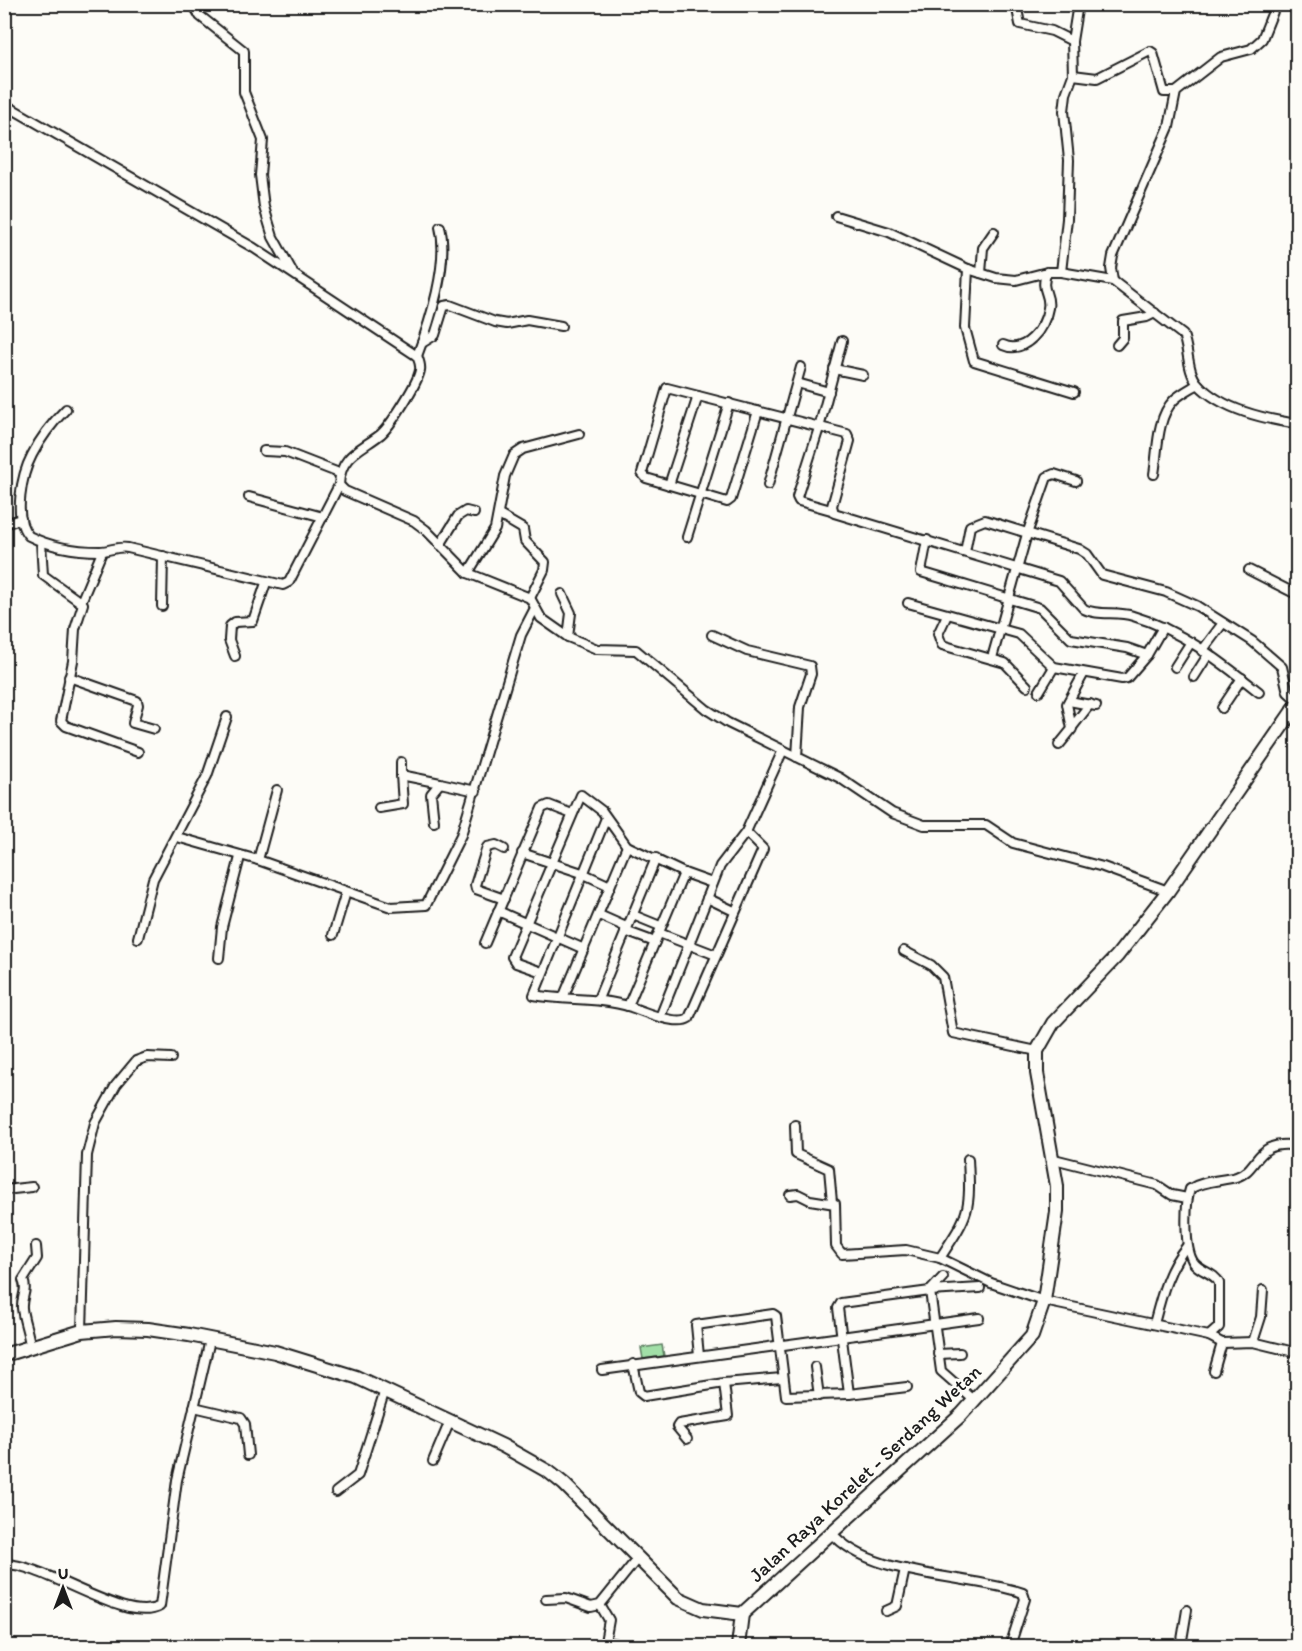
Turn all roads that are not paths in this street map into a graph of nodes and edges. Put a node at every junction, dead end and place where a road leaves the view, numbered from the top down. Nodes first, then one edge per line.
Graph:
1 (194, 4) edge
2 (1017, 4) edge
3 (1078, 4) edge
4 (1262, 4) edge
5 (1276, 5) edge
6 (1072, 41) junction
7 (1073, 75) junction
8 (1176, 92) junction
9 (4, 104) edge
10 (836, 216) dead end
11 (440, 227) dead end
12 (994, 232) dead end
13 (968, 269) junction
14 (1047, 272) junction
15 (1061, 272) junction
16 (981, 273) junction
17 (296, 276) junction
18 (1113, 281) junction
19 (1155, 313) junction
20 (561, 326) dead end
21 (842, 341) dead end
22 (422, 343) junction
23 (1003, 345) dead end
24 (1117, 345) dead end
25 (417, 356) junction
26 (801, 367) dead end
27 (834, 369) junction
28 (863, 375) dead end
29 (797, 383) junction
30 (1198, 384) junction
31 (829, 392) junction
32 (1074, 392) dead end
33 (698, 396) junction
34 (729, 404) junction
35 (66, 409) dead end
36 (758, 411) junction
37 (787, 418) junction
38 (1298, 424) edge
39 (819, 428) junction
40 (579, 434) dead end
41 (264, 452) dead end
42 (339, 473) junction
43 (1154, 474) dead end
44 (1076, 482) dead end
45 (339, 485) junction
46 (669, 485) junction
47 (768, 485) dead end
48 (702, 495) junction
49 (249, 497) dead end
50 (831, 510) junction
51 (474, 513) dead end
52 (499, 515) junction
53 (323, 516) junction
54 (21, 519) junction
55 (4, 524) edge
56 (1027, 534) junction
57 (687, 537) dead end
58 (927, 540) junction
59 (41, 542) junction
60 (440, 545) junction
61 (102, 552) junction
62 (965, 552) junction
63 (163, 556) junction
64 (1017, 568) junction
65 (1249, 570) dead end
66 (468, 573) junction
67 (266, 583) junction
68 (562, 594) dead end
69 (1298, 595) edge
70 (530, 598) junction
71 (1009, 598) junction
72 (81, 602) junction
73 (908, 603) dead end
74 (162, 606) dead end
75 (535, 608) junction
76 (947, 615) junction
77 (1223, 623) junction
78 (1163, 627) junction
79 (1000, 628) junction
80 (712, 635) dead end
81 (568, 638) junction
82 (1191, 642) junction
83 (1205, 653) junction
84 (1148, 655) junction
85 (235, 656) dead end
86 (992, 658) junction
87 (1054, 667) junction
88 (1175, 667) dead end
89 (1084, 673) junction
90 (69, 677) junction
91 (1194, 677) dead end
92 (1242, 678) junction
93 (1027, 686) dead end
94 (1039, 692) dead end
95 (1259, 692) dead end
96 (1069, 701) junction
97 (1298, 702) edge
98 (1222, 708) dead end
99 (227, 717) dead end
100 (1073, 726) junction
101 (154, 729) dead end
102 (1059, 745) dead end
103 (783, 750) junction
104 (138, 752) dead end
105 (797, 757) junction
106 (401, 762) dead end
107 (401, 775) junction
108 (440, 783) junction
109 (277, 790) dead end
110 (476, 791) junction
111 (379, 808) dead end
112 (572, 814) junction
113 (606, 818) junction
114 (434, 822) dead end
115 (747, 830) junction
116 (177, 837) junction
117 (627, 846) junction
118 (504, 849) dead end
119 (522, 853) junction
120 (240, 856) junction
121 (656, 858) junction
122 (258, 861) junction
123 (552, 863) junction
124 (582, 873) junction
125 (684, 873) junction
126 (712, 883) junction
127 (610, 886) junction
128 (1168, 891) junction
129 (346, 892) junction
130 (504, 898) junction
131 (707, 898) junction
132 (498, 911) junction
133 (734, 911) junction
134 (599, 915) junction
135 (633, 915) junction
136 (528, 925) junction
137 (626, 929) junction
138 (659, 929) junction
139 (333, 935) dead end
140 (557, 938) junction
141 (138, 939) dead end
142 (655, 942) junction
143 (485, 943) dead end
144 (689, 944) junction
145 (584, 949) junction
146 (904, 951) dead end
147 (716, 955) junction
148 (219, 958) dead end
149 (542, 972) junction
150 (563, 998) junction
151 (598, 999) junction
152 (628, 1006) junction
153 (660, 1017) junction
154 (1037, 1051) junction
155 (171, 1058) dead end
156 (795, 1125) dead end
157 (1298, 1146) edge
158 (968, 1159) dead end
159 (1054, 1159) junction
160 (32, 1187) dead end
161 (4, 1190) edge
162 (790, 1195) dead end
163 (1187, 1198) junction
164 (832, 1202) junction
165 (36, 1246) dead end
166 (1187, 1246) junction
167 (940, 1258) junction
168 (943, 1277) dead end
169 (980, 1288) dead end
170 (1263, 1290) dead end
171 (930, 1291) junction
172 (1044, 1301) junction
173 (980, 1318) dead end
174 (1154, 1324) junction
175 (934, 1325) junction
176 (82, 1331) junction
177 (1209, 1336) junction
178 (841, 1337) junction
179 (210, 1340) junction
180 (1253, 1342) junction
181 (1222, 1343) junction
182 (30, 1346) junction
183 (779, 1346) junction
184 (960, 1353) dead end
185 (1298, 1353) edge
186 (938, 1354) junction
187 (4, 1355) edge
188 (699, 1356) junction
189 (633, 1364) junction
190 (815, 1367) dead end
191 (602, 1370) dead end
192 (1214, 1371) dead end
193 (782, 1378) junction
194 (724, 1383) junction
195 (907, 1387) dead end
196 (386, 1390) junction
197 (849, 1394) junction
198 (819, 1396) junction
199 (975, 1401) junction
200 (194, 1407) junction
201 (450, 1421) junction
202 (687, 1439) dead end
203 (248, 1455) dead end
204 (433, 1461) dead end
205 (336, 1492) dead end
206 (831, 1532) junction
207 (638, 1559) junction
208 (4, 1564) edge
209 (905, 1569) junction
210 (546, 1599) dead end
211 (600, 1605) junction
212 (1187, 1610) dead end
213 (886, 1611) dead end
214 (742, 1614) junction
215 (630, 1647) edge
216 (738, 1647) edge
217 (1010, 1647) edge
218 (1181, 1647) edge

1 - 17 street
2 - 6 street
3 - 6 street
4 - 5 street
5 - 8 street
6 - 7 street
7 - 8 street
7 - 15 street
8 - 18 street
9 - 17 street
10 - 13 street
11 - 22 street
12 - 16 street
13 - 16 street
13 - 32 street
14 - 15 street
14 - 16 street
14 - 23 street
15 - 18 street
17 - 25 street
18 - 19 street
19 - 24 street
19 - 30 street
20 - 22 street
21 - 27 street
22 - 25 street
25 - 42 street
26 - 29 street
27 - 28 street
27 - 31 street
29 - 31 street
29 - 37 street
30 - 38 street
30 - 43 street
31 - 39 street
33 - 34 street
33 - 46 street
33 - 46 street
34 - 36 street
34 - 48 street
35 - 54 street
36 - 37 street
36 - 48 street
37 - 39 street
37 - 47 street
39 - 50 street
39 - 50 street
40 - 52 street
41 - 42 street
42 - 45 street
44 - 56 street
45 - 53 street
45 - 60 street
46 - 48 street
48 - 57 street
49 - 53 street
50 - 58 street
51 - 60 street
52 - 66 street
52 - 70 street
53 - 67 street
54 - 55 street
54 - 59 street
56 - 62 street
56 - 64 street
56 - 77 street
58 - 62 street
58 - 71 street
59 - 61 street
59 - 72 street
60 - 66 street
61 - 63 street
61 - 72 street
62 - 64 street
63 - 67 street
63 - 74 street
64 - 71 street
64 - 78 street
65 - 69 street
66 - 70 street
67 - 85 street
68 - 81 street
70 - 75 street
71 - 79 street
71 - 84 street
72 - 90 street
73 - 76 street
75 - 81 street
75 - 110 street
76 - 79 street
76 - 86 street
77 - 83 street
77 - 97 street
78 - 82 street
78 - 84 street
79 - 86 street
79 - 87 street
80 - 105 street
81 - 103 street
82 - 83 street
82 - 88 street
83 - 91 street
83 - 92 street
84 - 89 street
86 - 93 street
87 - 89 street
87 - 94 street
89 - 96 street
90 - 101 street
90 - 104 street
92 - 95 street
92 - 98 street
96 - 100 street
96 - 100 street
97 - 128 main road
99 - 116 street
100 - 102 street
103 - 105 street
103 - 115 street
105 - 128 street
106 - 107 street
107 - 108 street
107 - 111 street
108 - 110 street
108 - 114 street
109 - 122 street
110 - 129 street
112 - 113 street
112 - 119 street
112 - 123 street
113 - 117 street
113 - 124 street
115 - 126 street
115 - 133 street
116 - 120 street
116 - 141 street
117 - 121 street
117 - 127 street
118 - 130 street
119 - 123 street
119 - 130 street
120 - 122 street
120 - 148 street
121 - 125 street
121 - 135 street
122 - 129 street
123 - 124 street
123 - 136 street
124 - 127 street
124 - 140 street
125 - 126 street
125 - 138 street
126 - 131 street
127 - 134 street
128 - 154 main road
129 - 139 street
130 - 132 street
131 - 133 street
131 - 144 street
132 - 136 street
132 - 143 street
133 - 147 street
134 - 137 street
134 - 145 street
135 - 137 street
135 - 138 street
136 - 140 street
136 - 149 street
137 - 142 street
137 - 151 street
138 - 142 street
138 - 144 street
140 - 145 street
140 - 149 street
142 - 152 street
144 - 147 street
144 - 153 street
145 - 150 street
146 - 154 street
147 - 153 street
149 - 150 street
150 - 151 street
151 - 152 street
152 - 153 street
154 - 159 main road, Jalan Raya Korelet - Serdang Wetan
155 - 176 street
156 - 164 street
157 - 163 street
158 - 167 street
159 - 163 street
159 - 172 main road, Jalan Raya Korelet - Serdang Wetan
160 - 161 street
162 - 164 street
163 - 166 street
164 - 167 street
165 - 182 street
166 - 174 street
166 - 177 street
167 - 172 street
168 - 171 street
169 - 171 street
170 - 180 street
171 - 175 street
171 - 178 street
172 - 174 street
172 - 199 main road, Jalan Raya Korelet - Serdang Wetan
173 - 175 street
174 - 177 street
175 - 178 street
175 - 186 street
176 - 179 main road
176 - 182 main road
177 - 181 street
178 - 183 street
178 - 197 street
179 - 196 main road
179 - 200 street
180 - 181 street
180 - 185 street
181 - 192 street
182 - 187 main road
183 - 188 street
183 - 188 street
183 - 193 street
184 - 186 street
186 - 199 street
188 - 189 street
189 - 191 street
189 - 194 street
190 - 198 street
193 - 194 street
193 - 198 street
194 - 202 street
195 - 197 street
196 - 201 main road
196 - 205 street
197 - 198 street
199 - 206 main road, Jalan Raya Korelet - Serdang Wetan
200 - 203 street
200 - 208 street
201 - 204 street
201 - 207 main road
206 - 209 street
206 - 214 main road, Jalan Raya Korelet - Serdang Wetan
207 - 211 street
207 - 214 main road
209 - 213 street
209 - 217 street
210 - 211 street
211 - 215 street
212 - 218 street
214 - 216 main road

